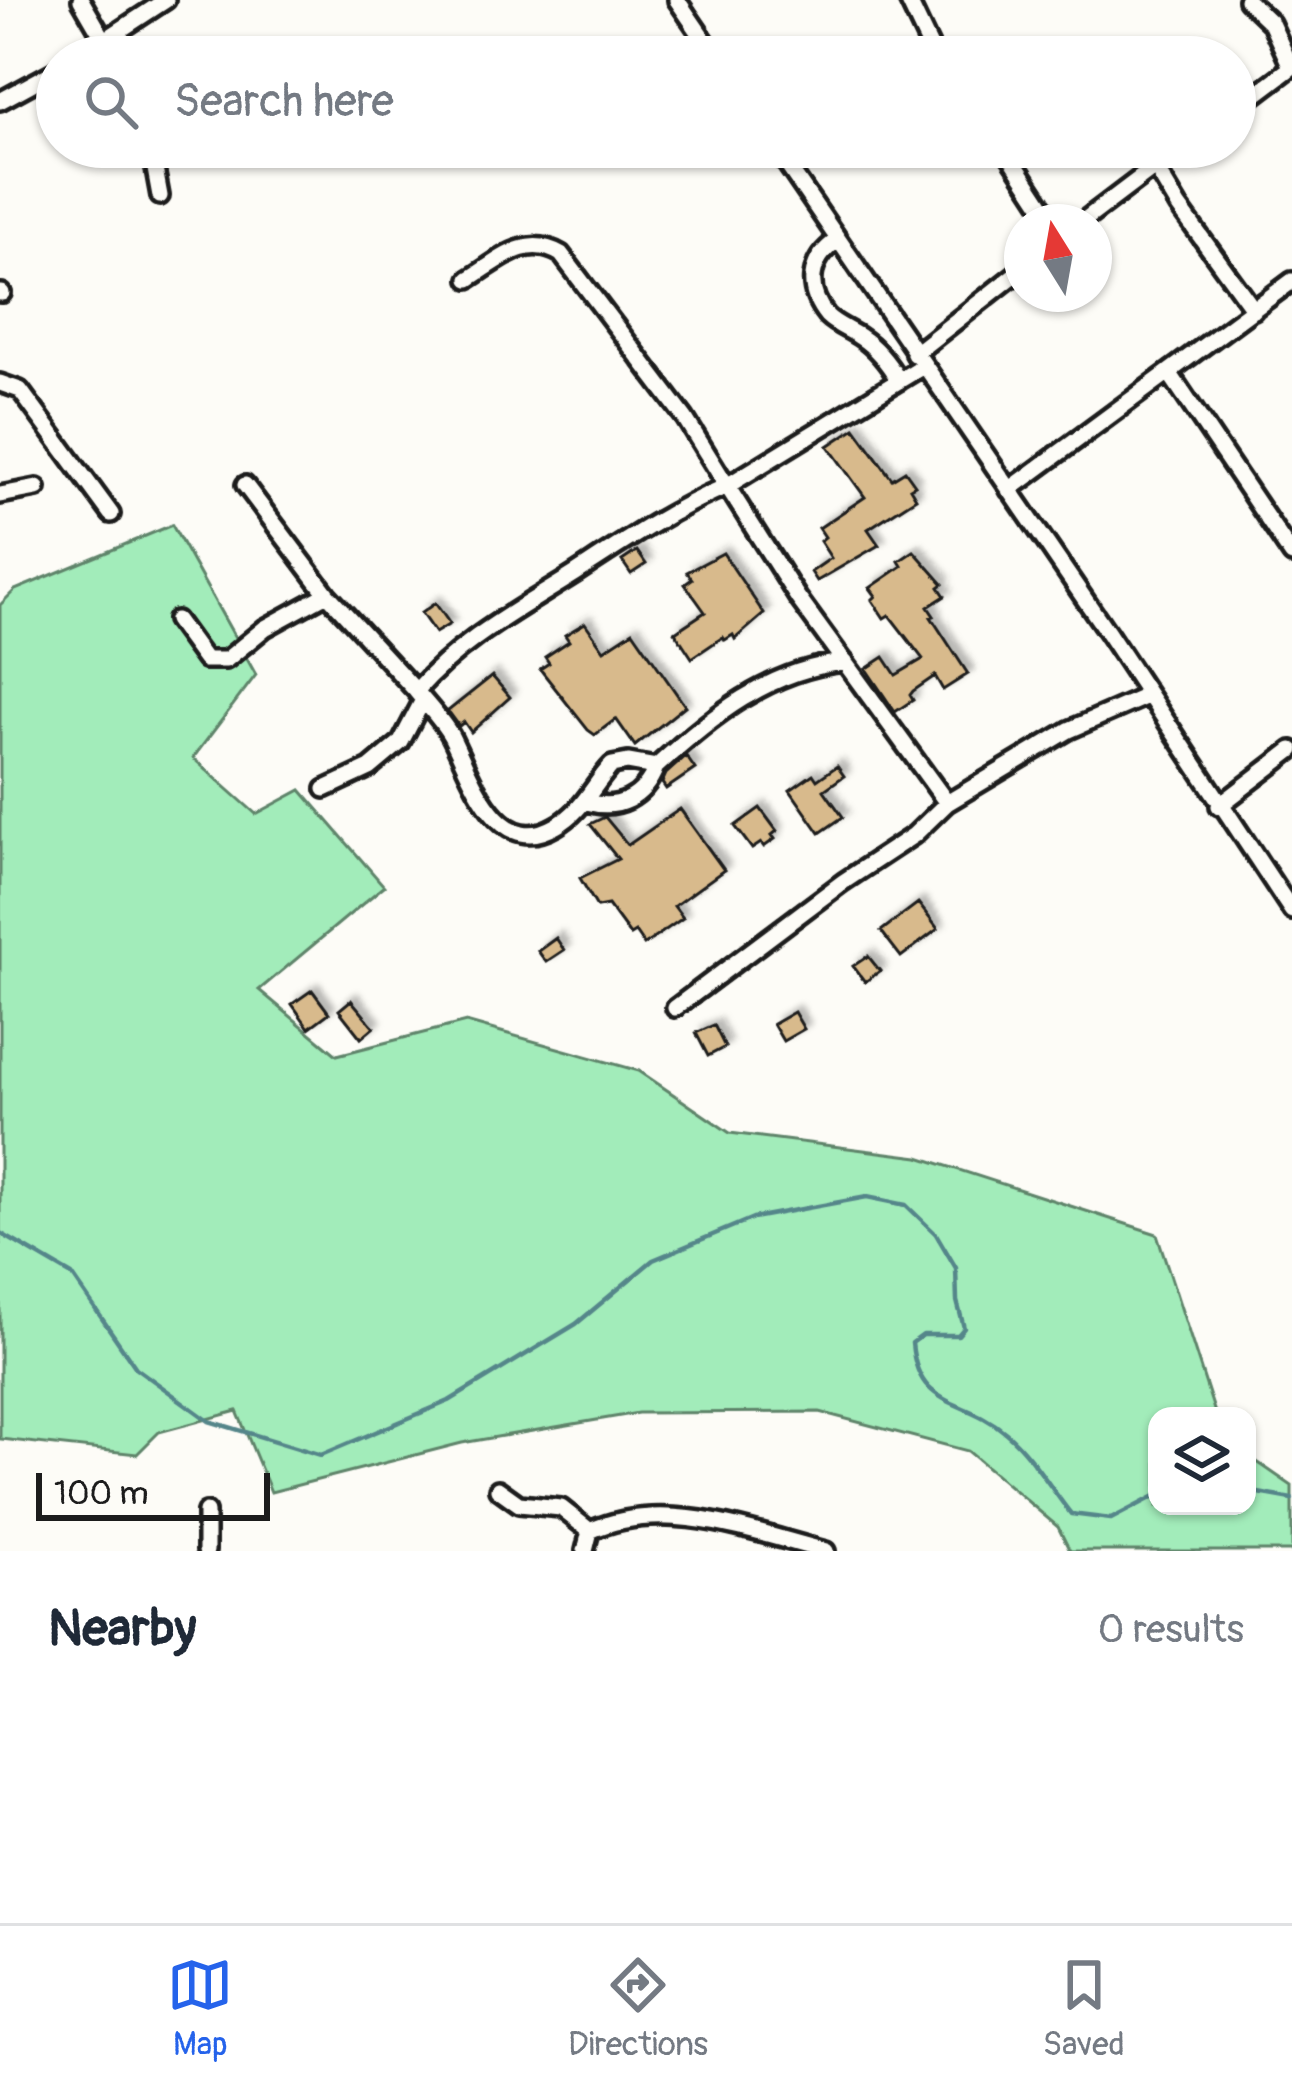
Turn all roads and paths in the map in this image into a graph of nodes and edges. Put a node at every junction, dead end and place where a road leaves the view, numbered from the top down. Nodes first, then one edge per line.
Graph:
1 (81, 0) edge
2 (166, 0) edge
3 (677, 0) edge
4 (908, 0) edge
5 (1247, 0) edge
6 (105, 36) edge
7 (109, 36) edge
8 (702, 36) edge
9 (922, 36) edge
10 (1292, 67) edge
11 (36, 81) edge
12 (1256, 94) edge
13 (0, 101) edge
14 (155, 168) edge
15 (789, 168) edge
16 (1018, 168) edge
17 (1150, 168) edge
18 (1156, 168) edge
19 (160, 196) dead end
20 (1041, 204) edge
21 (1105, 204) edge
22 (836, 241) junction
23 (469, 279) dead end
24 (1292, 280) edge
25 (1004, 285) edge
26 (1254, 310) junction
27 (918, 360) junction
28 (1170, 374) junction
29 (899, 381) junction
30 (0, 383) edge
31 (245, 484) dead end
32 (727, 486) junction
33 (37, 488) dead end
34 (1009, 490) junction
35 (0, 495) edge
36 (111, 514) dead end
37 (1292, 555) edge
38 (327, 594) junction
39 (176, 620) dead end
40 (832, 642) junction
41 (845, 662) junction
42 (812, 665) junction
43 (420, 696) junction
44 (1147, 696) junction
45 (1292, 750) edge
46 (656, 767) junction
47 (325, 789) dead end
48 (587, 802) junction
49 (947, 803) junction
50 (1219, 806) junction
51 (1292, 911) edge
52 (675, 1008) dead end
53 (498, 1489) dead end
54 (206, 1512) dead end
55 (590, 1531) junction
56 (206, 1551) edge
57 (585, 1551) edge
58 (826, 1551) edge

1 - 6 street
2 - 7 street
3 - 8 street
4 - 9 street
5 - 10 street
10 - 12 street
11 - 13 street
14 - 19 street
15 - 22 street
16 - 20 street
17 - 21 street
18 - 26 street
22 - 27 street
22 - 29 street
23 - 32 street
24 - 26 street
25 - 27 street
26 - 28 street
27 - 29 street
27 - 34 street
28 - 34 street
28 - 37 street
29 - 32 street
30 - 36 street
31 - 38 street
32 - 40 street
32 - 43 street
33 - 35 street
34 - 44 street
38 - 39 street
38 - 43 street
40 - 41 street
40 - 42 street
41 - 42 street
41 - 49 street
42 - 46 street
43 - 47 street
43 - 48 street
44 - 49 street
44 - 50 street
45 - 50 street
46 - 48 street
46 - 48 street
49 - 52 street
50 - 51 street
53 - 55 street
54 - 56 street
55 - 57 street
55 - 58 street

